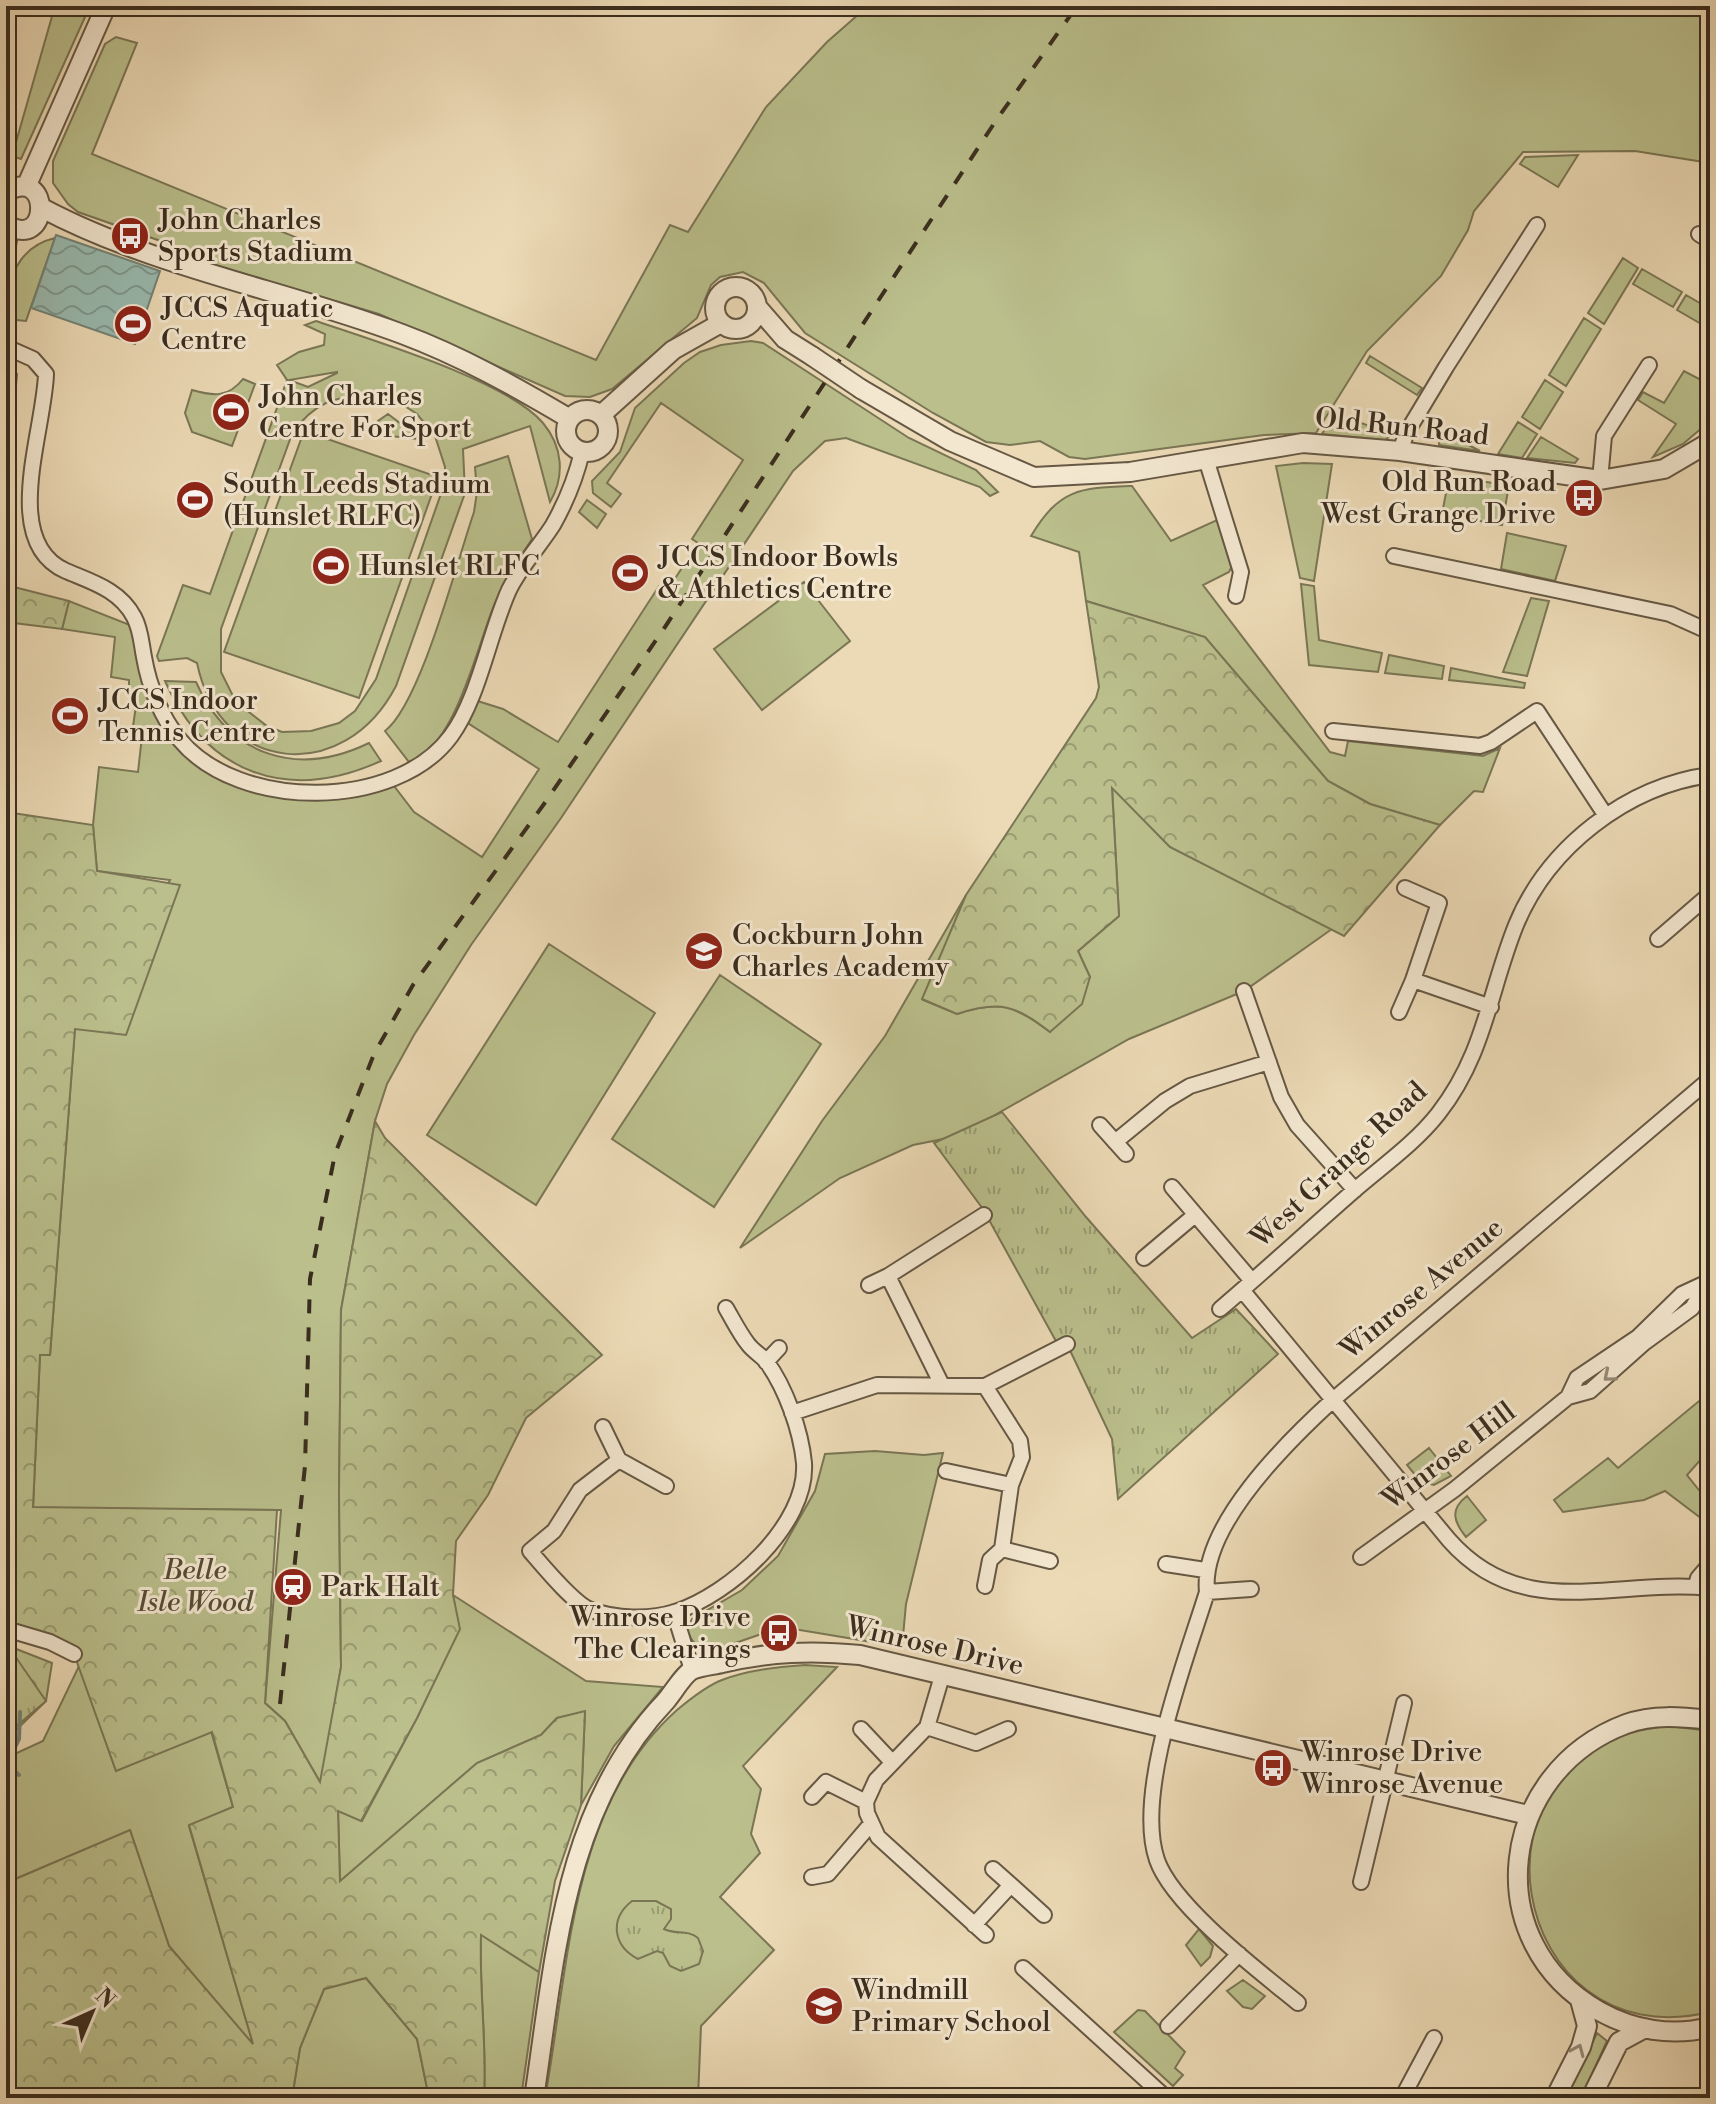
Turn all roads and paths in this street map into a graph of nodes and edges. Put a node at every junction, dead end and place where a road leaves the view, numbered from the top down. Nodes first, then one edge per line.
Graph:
1 (106, 6) edge
2 (26, 187) junction
3 (6, 192) edge
4 (42, 208) junction
5 (1537, 225) dead end
6 (8, 226) edge
7 (6, 258) edge
8 (758, 308) junction
9 (721, 323) junction
10 (744, 328) junction
11 (785, 339) junction
12 (6, 347) edge
13 (1649, 365) dead end
14 (601, 415) junction
15 (570, 419) junction
16 (1710, 442) edge
17 (1400, 451) junction
18 (582, 452) junction
19 (1206, 459) junction
20 (1600, 480) junction
21 (1394, 556) dead end
22 (1236, 596) dead end
23 (1710, 632) edge
24 (1333, 731) dead end
25 (1710, 775) edge
26 (1606, 816) junction
27 (1405, 888) dead end
28 (1710, 894) edge
29 (1658, 939) dead end
30 (1413, 980) junction
31 (1244, 991) dead end
32 (1491, 1007) junction
33 (1399, 1012) dead end
34 (1269, 1062) junction
35 (1710, 1079) edge
36 (1100, 1125) dead end
37 (1115, 1142) junction
38 (1126, 1154) dead end
39 (1172, 1187) dead end
40 (1355, 1190) junction
41 (984, 1215) dead end
42 (1195, 1215) junction
43 (1144, 1258) dead end
44 (888, 1276) junction
45 (1708, 1284) edge
46 (869, 1285) dead end
47 (1247, 1286) junction
48 (726, 1308) dead end
49 (1220, 1309) dead end
50 (1067, 1344) dead end
51 (779, 1348) dead end
52 (766, 1362) junction
53 (941, 1383) junction
54 (985, 1386) junction
55 (1334, 1399) junction
56 (792, 1413) junction
57 (603, 1427) dead end
58 (619, 1460) junction
59 (946, 1471) dead end
60 (1011, 1485) junction
61 (666, 1486) dead end
62 (1425, 1511) junction
63 (1002, 1549) junction
64 (1361, 1557) dead end
65 (1050, 1561) dead end
66 (1166, 1564) dead end
67 (1710, 1564) edge
68 (1205, 1570) junction
69 (985, 1586) dead end
70 (1703, 1587) edge
71 (1251, 1589) dead end
72 (1207, 1592) junction
73 (674, 1612) junction
74 (6, 1629) edge
75 (74, 1654) dead end
76 (692, 1670) junction
77 (942, 1676) junction
78 (1404, 1703) dead end
79 (1710, 1720) edge
80 (927, 1727) junction
81 (1166, 1728) junction
82 (861, 1729) dead end
83 (1008, 1729) dead end
84 (892, 1762) junction
85 (1385, 1781) junction
86 (812, 1797) dead end
87 (866, 1802) junction
88 (1528, 1815) junction
89 (870, 1825) junction
90 (993, 1869) dead end
91 (812, 1877) dead end
92 (1361, 1882) dead end
93 (1011, 1885) junction
94 (1044, 1915) dead end
95 (1239, 1954) junction
96 (1023, 1968) dead end
97 (1580, 2000) junction
98 (1298, 2003) dead end
99 (1168, 2026) dead end
100 (1710, 2027) edge
101 (1643, 2029) junction
102 (1434, 2038) dead end
103 (534, 2098) edge
104 (1166, 2098) edge
105 (1402, 2098) edge
106 (1555, 2098) edge
107 (1591, 2098) edge

1 - 2 street
2 - 3 street
2 - 4 street
4 - 6 street
4 - 15 street
5 - 17 street
6 - 7 street
8 - 9 street
8 - 10 street
8 - 11 street
9 - 10 street
9 - 14 street
10 - 11 street
11 - 19 street, Old Run Road, bridge
12 - 18 street
13 - 20 street
14 - 15 street
14 - 18 street
15 - 18 street
16 - 20 street, Old Run Road
17 - 19 street, Old Run Road
17 - 20 street, Old Run Road
19 - 22 street
21 - 23 street
24 - 26 street
25 - 26 street, West Grange Road
26 - 32 street, West Grange Road
27 - 30 street
28 - 29 street
30 - 32 street
30 - 33 street
31 - 34 street
32 - 40 street, West Grange Road
34 - 37 street
34 - 40 street
35 - 55 street, Winrose Avenue
36 - 37 street
37 - 38 street
39 - 42 street
40 - 47 street, West Grange Road
41 - 44 street
42 - 43 street
42 - 47 street
44 - 46 street
44 - 53 street
45 - 62 street, Winrose Hill
47 - 49 street, West Grange Road
47 - 55 street
48 - 52 street
50 - 54 street
51 - 52 street
52 - 56 street
53 - 54 street
53 - 56 street
54 - 60 street
55 - 62 street
55 - 68 street, Winrose Avenue
56 - 73 street
57 - 58 street
58 - 61 street
58 - 73 street
59 - 60 street
60 - 63 street
62 - 64 street, Winrose Hill
62 - 70 street
63 - 65 street
63 - 69 street
66 - 68 street
67 - 70 street
68 - 72 street
71 - 72 street
72 - 81 street
73 - 76 street
74 - 75 street
76 - 77 street, Winrose Drive
76 - 103 street
77 - 80 street
77 - 81 street, Winrose Drive
78 - 85 street
79 - 88 street
80 - 83 street
80 - 84 street
81 - 85 street, Winrose Drive
81 - 95 street
82 - 84 street
84 - 87 street
85 - 88 street, Winrose Drive
85 - 92 street
86 - 87 street
87 - 89 street
88 - 97 street
89 - 91 street
89 - 93 street
90 - 93 street
93 - 94 street
95 - 98 street
95 - 99 street
96 - 104 street
97 - 101 street
106 -> 97 street
100 - 101 street
101 - 107 street
102 - 105 street

